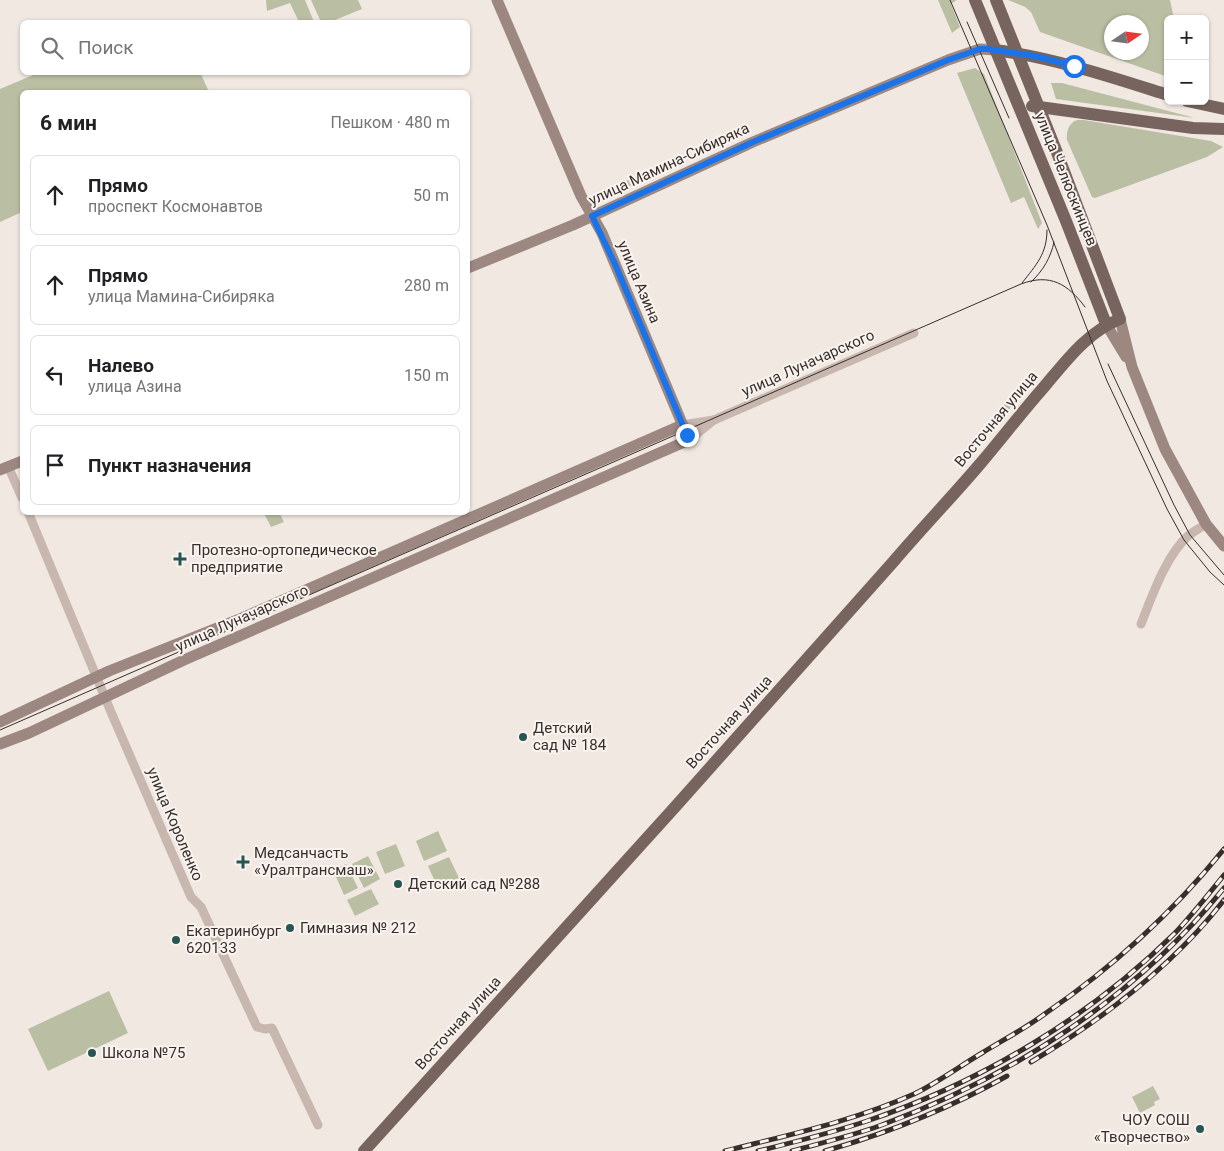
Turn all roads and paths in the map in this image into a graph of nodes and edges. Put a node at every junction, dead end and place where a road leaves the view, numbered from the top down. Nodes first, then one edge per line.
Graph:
1 (497, 0) edge
2 (975, 0) edge
3 (996, 0) edge
4 (995, 50) junction
5 (1018, 53) junction
6 (1164, 94) edge
7 (1017, 104) junction
8 (1206, 105) edge
9 (1039, 107) junction
10 (1224, 109) edge
11 (1224, 129) edge
12 (592, 216) junction
13 (470, 267) edge
14 (1120, 319) junction
15 (1106, 324) junction
16 (914, 333) dead end
17 (1132, 367) junction
18 (714, 420) junction
19 (682, 425) junction
20 (689, 440) junction
21 (20, 462) edge
22 (4, 468) edge
23 (20, 495) edge
24 (29, 515) edge
25 (1206, 524) junction
26 (1224, 546) edge
27 (1141, 624) dead end
28 (97, 678) junction
29 (106, 698) junction
30 (0, 722) edge
31 (0, 744) edge
32 (318, 1125) dead end
33 (364, 1151) edge

1 - 12 street, улица Азина
2 - 4 main road, улица Челюскинцев
3 - 5 main road, улица Челюскинцев
4 - 5 main road
4 - 7 main road, улица Челюскинцев
4 - 12 street, улица Мамина-Сибиряка
5 - 6 main road
5 - 9 main road, улица Челюскинцев
7 - 9 main road
7 - 15 main road, улица Челюскинцев
8 - 10 main road
9 - 11 main road
9 - 14 main road, улица Челюскинцев
12 - 13 street, улица Мамина-Сибиряка
12 - 19 street, улица Азина
14 - 15 main road, Восточная улица
14 - 17 street, улица Челюскинцев
15 - 17 street, улица Челюскинцев
15 - 33 main road, Восточная улица
16 - 18 street, улица Луначарского
17 - 25 street, улица Челюскинцев
18 - 19 street, улица Луначарского
18 - 20 street, улица Луначарского
19 - 20 street, улица Азина
19 - 28 street, улица Луначарского
20 - 29 street, улица Луначарского
21 - 22 street
22 - 23 street
24 - 28 street, улица Короленко
25 - 26 street, улица Челюскинцев
25 - 27 street
28 - 29 street, улица Короленко
28 - 30 street, улица Луначарского
29 - 31 street, улица Луначарского
29 - 32 street, улица Короленко

